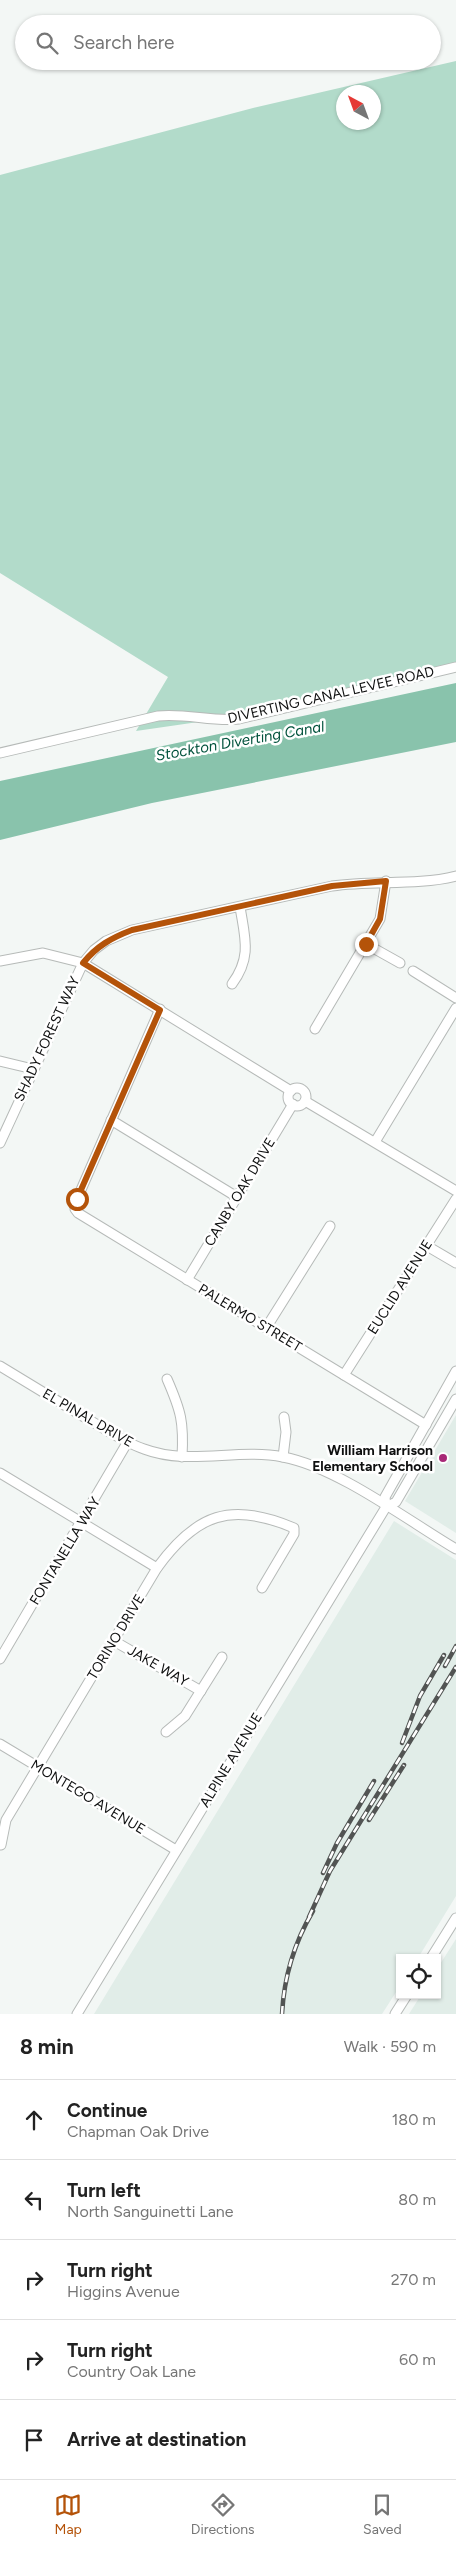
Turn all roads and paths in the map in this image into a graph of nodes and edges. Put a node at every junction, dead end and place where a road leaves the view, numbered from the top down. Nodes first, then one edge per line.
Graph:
1 (456, 667) edge
2 (0, 753) edge
3 (456, 876) edge
4 (386, 881) junction
5 (240, 907) junction
6 (366, 944) junction
7 (0, 960) edge
8 (83, 963) junction
9 (400, 963) dead end
10 (413, 971) dead end
11 (232, 984) dead end
12 (456, 998) edge
13 (456, 1008) edge
14 (160, 1010) junction
15 (315, 1029) dead end
16 (0, 1061) edge
17 (33, 1070) junction
18 (291, 1091) junction
19 (305, 1101) junction
20 (293, 1104) junction
21 (111, 1120) junction
22 (375, 1142) junction
23 (0, 1143) edge
24 (456, 1191) edge
25 (237, 1196) junction
26 (456, 1199) edge
27 (330, 1226) dead end
28 (427, 1246) junction
29 (456, 1263) edge
30 (188, 1280) junction
31 (266, 1328) junction
32 (0, 1366) edge
33 (456, 1371) edge
34 (344, 1375) junction
35 (167, 1379) dead end
36 (456, 1400) edge
37 (284, 1417) dead end
38 (426, 1426) junction
39 (127, 1443) junction
40 (182, 1457) junction
41 (283, 1457) junction
42 (2, 1477) edge
43 (386, 1507) junction
44 (82, 1523) junction
45 (456, 1549) edge
46 (157, 1568) junction
47 (262, 1588) dead end
48 (114, 1640) junction
49 (222, 1656) dead end
50 (0, 1659) edge
51 (201, 1691) junction
52 (166, 1732) dead end
53 (0, 1744) edge
54 (39, 1768) junction
55 (0, 1845) edge
56 (176, 1850) junction
57 (456, 1918) edge
58 (434, 1954) edge
59 (404, 1999) edge
60 (77, 2014) edge
61 (395, 2014) edge

1 - 2 street, DIVERTING CANAL LEVEE ROAD
3 - 4 street
4 - 5 street
4 - 6 street
5 - 8 street
5 - 11 street
6 - 9 street
6 - 15 street
7 - 8 street
8 - 14 street
8 - 17 street, SHADY FOREST WAY
10 - 12 street
13 - 22 street
14 - 18 street
14 - 21 street
16 - 17 street
17 - 23 street, SHADY FOREST WAY
18 - 19 street
18 - 20 street
19 - 20 street
19 - 22 street
20 - 25 street, CANBY OAK DRIVE
21 - 25 street
21 - 30 street, PALERMO STREET
22 - 24 street
25 - 30 street, CANBY OAK DRIVE
26 - 28 street, EUCLID AVENUE
27 - 31 street
28 - 29 street
28 - 34 street, EUCLID AVENUE
30 - 31 street, PALERMO STREET
31 - 34 street, PALERMO STREET
32 - 39 street, EL PINAL DRIVE
33 - 38 street, ALPINE AVENUE
34 - 38 street, PALERMO STREET
35 - 40 street
36 - 43 street, ALPINE AVENUE
37 - 41 street
38 - 43 street, ALPINE AVENUE
39 - 40 street, EL PINAL DRIVE
39 - 44 street, FONTANELLA WAY
40 - 41 street, EL PINAL DRIVE
41 - 43 street, EL PINAL DRIVE
42 - 44 street
43 - 45 street, EL PINAL DRIVE
43 - 56 street, ALPINE AVENUE
44 - 46 street
44 - 50 street, FONTANELLA WAY
46 - 47 street, TORINO DRIVE
46 - 48 street, TORINO DRIVE
48 - 51 street, JAKE WAY
48 - 54 street, TORINO DRIVE
49 - 51 street
51 - 52 street
53 - 54 street, MONTEGO AVENUE
54 - 55 street, TORINO DRIVE
54 - 56 street, MONTEGO AVENUE
56 - 60 street, ALPINE AVENUE
57 - 58 street
59 - 61 street

